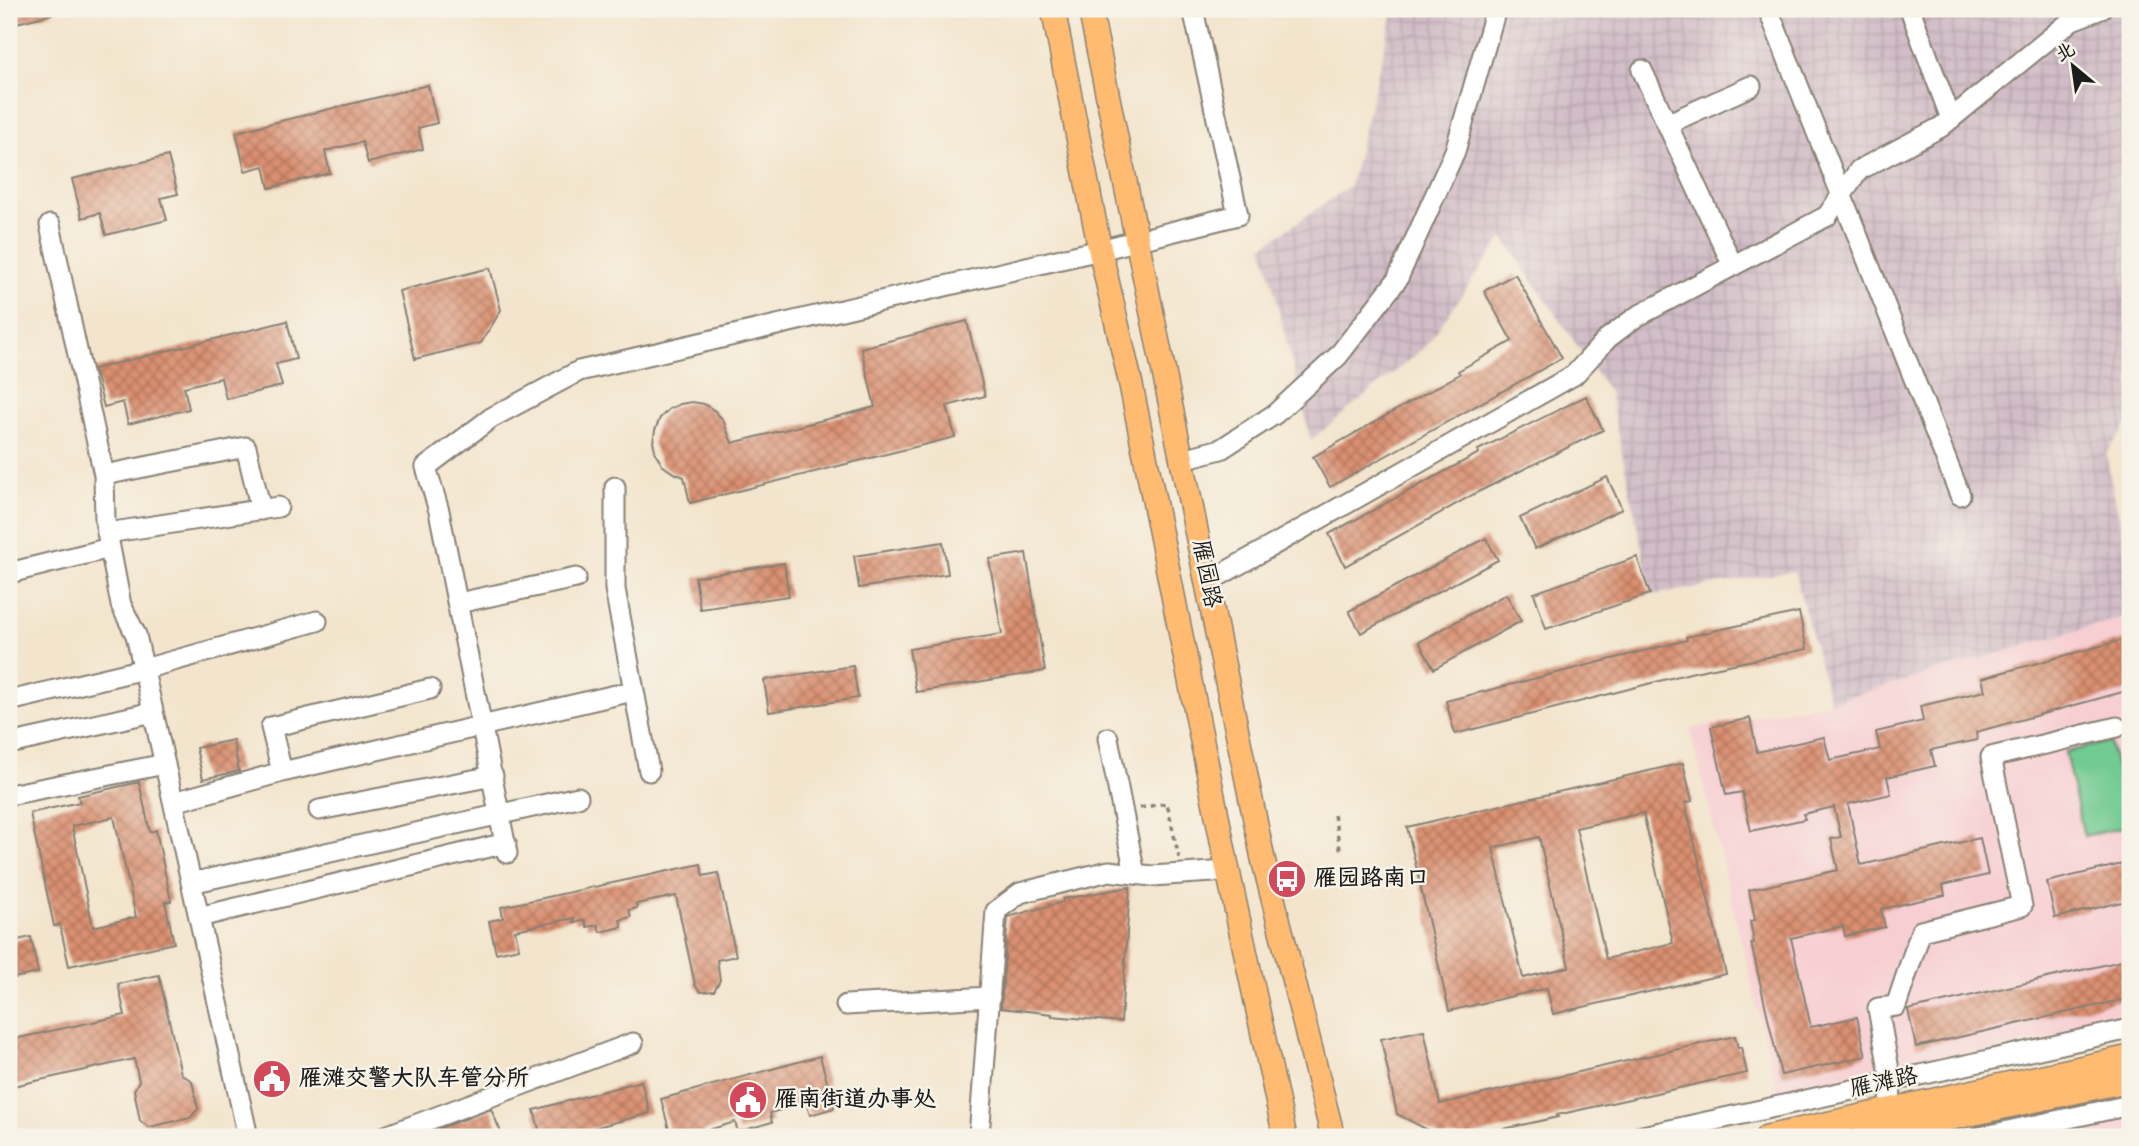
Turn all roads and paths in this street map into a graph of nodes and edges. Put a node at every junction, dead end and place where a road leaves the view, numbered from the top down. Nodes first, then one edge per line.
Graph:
1 (1053, 9) edge
2 (1090, 9) edge
3 (1193, 9) edge
4 (1496, 9) edge
5 (1768, 9) edge
6 (1910, 9) edge
7 (2090, 11) edge
8 (1642, 71) dead end
9 (1751, 86) dead end
10 (1951, 119) junction
11 (1667, 124) junction
12 (1842, 193) junction
13 (50, 225) dead end
14 (1135, 240) junction
15 (1100, 250) junction
16 (1733, 266) junction
17 (1183, 459) junction
18 (104, 475) junction
19 (615, 487) dead end
20 (1960, 495) dead end
21 (109, 541) junction
22 (9, 573) edge
23 (576, 578) dead end
24 (1208, 582) junction
25 (458, 603) junction
26 (317, 621) dead end
27 (144, 669) junction
28 (430, 689) dead end
29 (633, 691) junction
30 (9, 701) edge
31 (153, 712) junction
32 (482, 726) junction
33 (2117, 727) dead end
34 (1108, 738) dead end
35 (9, 744) edge
36 (165, 764) junction
37 (649, 771) dead end
38 (282, 772) junction
39 (493, 776) junction
40 (9, 795) edge
41 (578, 797) dead end
42 (174, 802) junction
43 (320, 810) dead end
44 (1122, 811) junction
45 (500, 814) junction
46 (1334, 815) dead end
47 (1341, 854) dead end
48 (1180, 863) dead end
49 (1228, 871) junction
50 (1135, 874) junction
51 (191, 883) junction
52 (199, 917) junction
53 (990, 997) junction
54 (846, 1005) dead end
55 (2130, 1029) edge
56 (633, 1043) dead end
57 (2130, 1057) edge
58 (1891, 1081) junction
59 (2127, 1081) edge
60 (2130, 1107) edge
61 (1894, 1125) edge
62 (248, 1137) edge
63 (383, 1137) edge
64 (979, 1137) edge
65 (1285, 1137) edge
66 (1334, 1137) edge
67 (1638, 1137) edge
68 (1767, 1137) edge
69 (1864, 1137) edge
70 (1980, 1137) edge

1 - 15 main road, 雁园路
2 - 14 main road, 雁园路
3 - 14 street
4 - 17 street
5 - 12 street
6 - 10 street
7 - 10 street
8 - 11 street
9 - 11 street
10 - 12 street
11 - 16 street
12 - 16 street
12 - 20 street
13 - 18 street
14 - 15 street
14 - 17 main road, 雁园路
15 - 25 street
15 - 49 main road, 雁园路
16 - 24 street
17 - 24 main road, 雁园路
18 - 21 street
18 - 21 street
19 - 29 street
21 - 22 street
21 - 27 street
23 - 25 street
24 - 66 main road, 雁园路
25 - 32 street
26 - 27 street
27 - 30 street
27 - 31 street
28 - 38 street
29 - 32 street
29 - 37 street
31 - 35 street
31 - 36 street
32 - 38 street
32 - 39 street
33 - 58 street
34 - 44 street
36 - 40 street
36 - 42 street
38 - 42 street
39 - 43 street
39 - 45 street
41 - 45 street
42 - 51 street
44 - 48 path
44 - 50 street
45 - 51 street
45 - 52 street
46 - 47 path
49 - 50 street
49 - 65 main road, 雁园路
50 - 53 street
51 - 52 street
52 - 62 street
53 - 54 street
53 - 64 street
55 - 58 street, 雁滩路
56 - 63 street
57 - 61 main road, 雁滩路
58 - 61 street
58 - 67 street, 雁滩路
59 - 60 street
59 - 61 main road, 雁滩路
60 - 70 street
61 - 68 main road, 雁滩路
61 - 69 main road, 雁滩路

